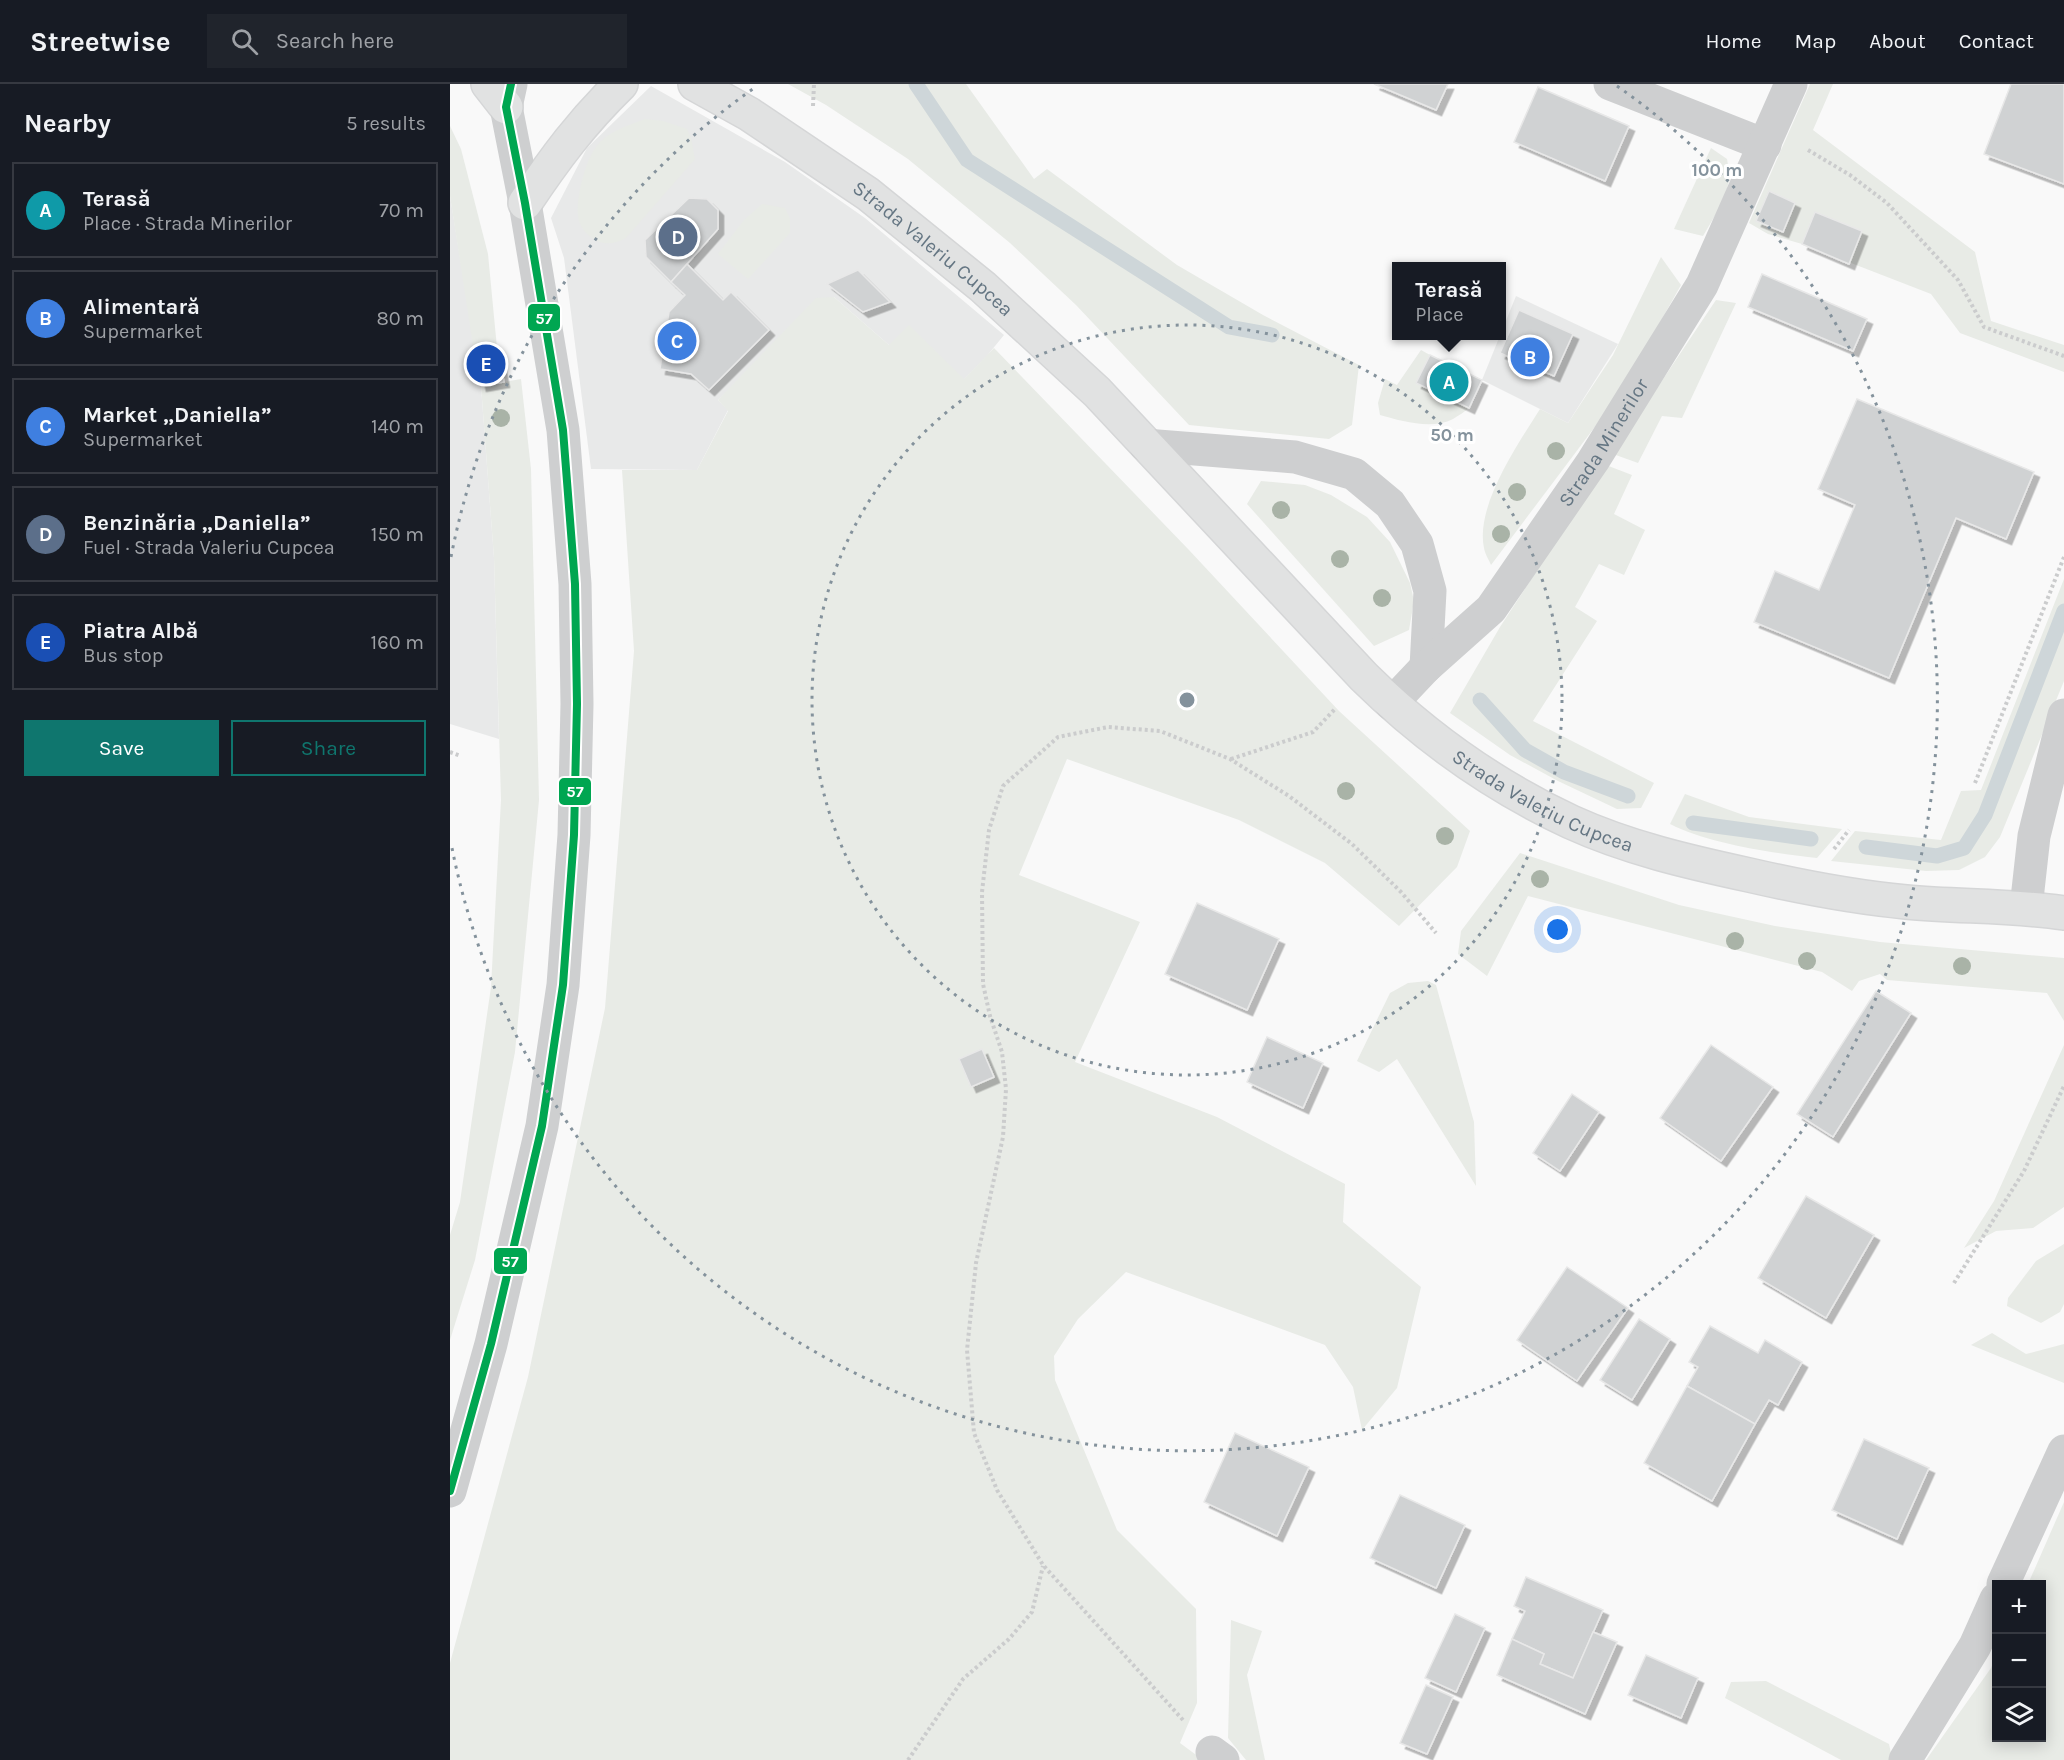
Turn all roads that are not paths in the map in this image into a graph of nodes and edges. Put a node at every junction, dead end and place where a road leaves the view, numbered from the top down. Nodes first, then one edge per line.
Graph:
1 (621, 84) edge
2 (695, 84) edge
3 (1610, 84) edge
4 (1791, 84) edge
5 (502, 92) edge
6 (1769, 137) junction
7 (525, 203) junction
8 (1145, 445) junction
9 (1426, 667) junction
10 (1391, 704) junction
11 (2064, 715) edge
12 (2026, 908) junction
13 (2064, 913) edge
14 (2064, 1451) edge
15 (450, 1491) edge
16 (2005, 1580) edge
17 (1992, 1608) edge
18 (1905, 1760) edge

1 - 7 main road
2 - 8 main road, Strada Valeriu Cupcea
3 - 6 street
4 - 6 street, Strada Minerilor
5 - 7 street
6 - 9 street, Strada Minerilor
7 - 15 street
8 - 9 street
8 - 10 main road, Strada Valeriu Cupcea
9 - 10 street, Strada Minerilor
10 - 12 main road, Strada Valeriu Cupcea
11 - 12 street
12 - 13 main road, Strada Valeriu Cupcea
14 - 16 street
17 - 18 street

